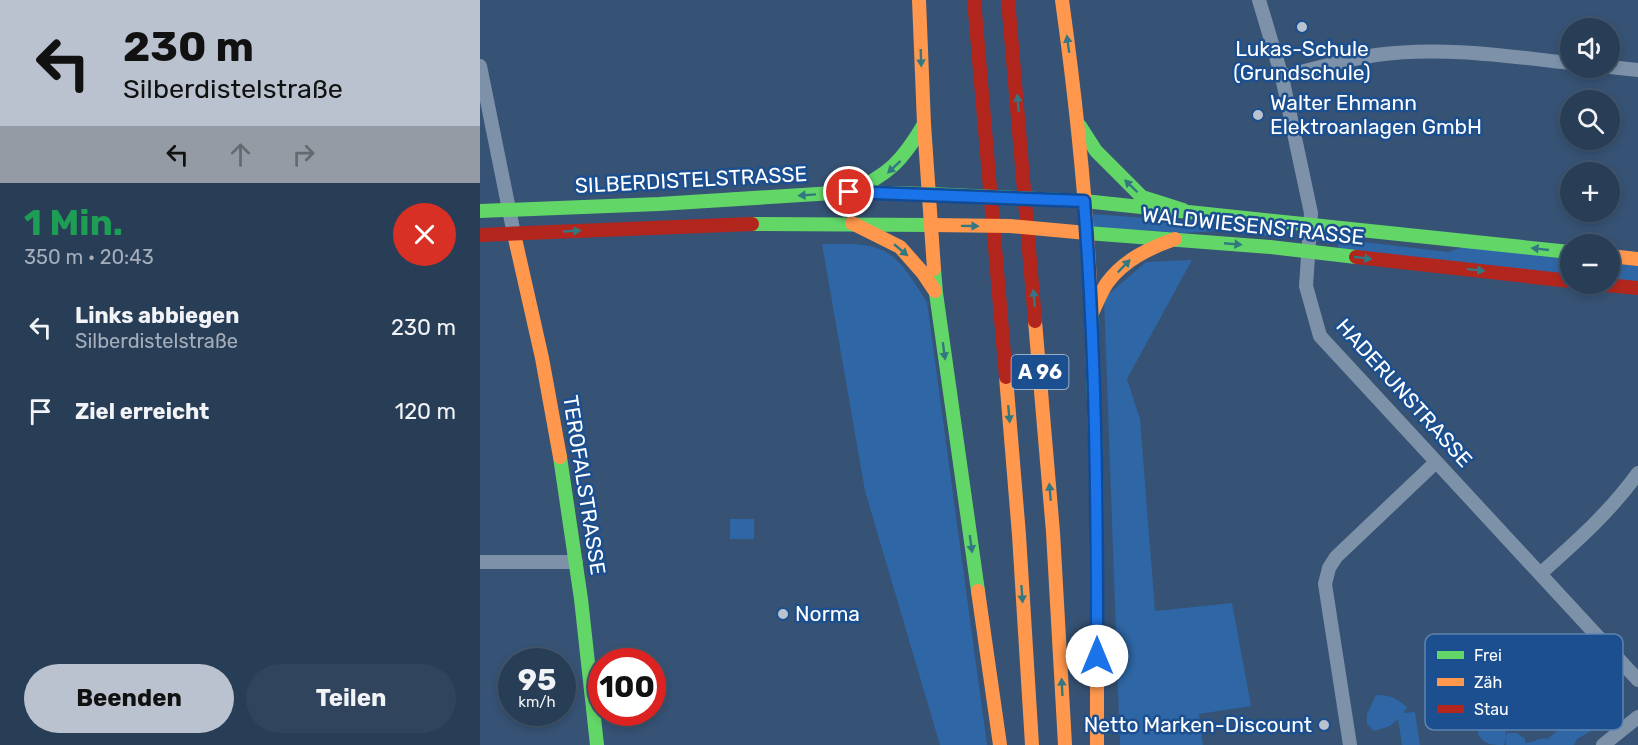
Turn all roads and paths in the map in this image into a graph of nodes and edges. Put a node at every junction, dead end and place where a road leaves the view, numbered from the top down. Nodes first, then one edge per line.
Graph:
1 (919, 0) edge
2 (974, 0) edge
3 (1008, 0) edge
4 (1062, 0) edge
5 (1259, 0) edge
6 (1560, 62) edge
7 (480, 66) edge
8 (1620, 68) edge
9 (1638, 70) edge
10 (1282, 77) junction
11 (1078, 123) junction
12 (924, 124) junction
13 (849, 192) junction
14 (929, 194) junction
15 (1084, 201) junction
16 (508, 210) junction
17 (1183, 210) junction
18 (480, 212) edge
19 (852, 223) junction
20 (1311, 224) junction
21 (931, 225) junction
22 (1087, 232) junction
23 (514, 234) junction
24 (480, 235) edge
25 (1175, 238) junction
26 (1560, 251) edge
27 (1308, 252) junction
28 (1620, 257) edge
29 (1638, 259) edge
30 (1560, 280) edge
31 (1620, 286) edge
32 (1638, 288) edge
33 (936, 293) junction
34 (1092, 314) junction
35 (1436, 462) junction
36 (1638, 473) edge
37 (480, 562) edge
38 (576, 562) junction
39 (1540, 574) junction
40 (1595, 634) edge
41 (1623, 664) edge
42 (1638, 680) edge
43 (1638, 717) edge
44 (1623, 729) edge
45 (1622, 730) edge
46 (597, 745) edge
47 (1000, 745) edge
48 (1032, 745) edge
49 (1065, 745) edge
50 (1097, 745) edge
51 (1350, 745) edge
52 (1603, 745) edge

1 -> 12 main road
2 -> 48 main road, A 96
49 -> 3 main road, A 96
11 -> 4 main road
5 - 10 street, HADERUNSTRASSE
6 - 10 street
7 - 16 street
8 - 9 street
10 - 20 street, HADERUNSTRASSE
11 - 15 main road
17 -> 11 main road
12 -> 13 main road
12 - 14 main road
13 - 14 main road, SILBERDISTELSTRASSE
13 -> 16 main road, SILBERDISTELSTRASSE
14 - 15 main road, SILBERDISTELSTRASSE, bridge
14 - 21 main road
15 - 17 main road, WALDWIESENSTRASSE
15 - 22 main road
16 - 18 main road, SILBERDISTELSTRASSE
16 - 23 street
17 - 20 main road, WALDWIESENSTRASSE
19 - 21 main road
23 -> 19 main road
19 -> 33 main road
26 -> 20 main road, WALDWIESENSTRASSE
20 - 27 street, HADERUNSTRASSE
21 -> 22 main road, WALDWIESENSTRASSE, bridge
21 - 33 main road
22 - 25 main road, WALDWIESENSTRASSE
22 - 34 main road
23 - 24 main road
23 - 38 main road, TEROFALSTRASSE
25 -> 27 main road, WALDWIESENSTRASSE
34 -> 25 main road
27 -> 30 main road, WALDWIESENSTRASSE
27 - 35 street, HADERUNSTRASSE
28 - 29 main road
31 - 32 main road
33 -> 47 main road
34 - 50 main road
35 - 39 street, HADERUNSTRASSE
35 - 51 street
36 - 39 street
37 - 38 street
38 - 46 main road, TEROFALSTRASSE
39 - 40 street, HADERUNSTRASSE
41 - 42 street, HADERUNSTRASSE
43 - 44 street
45 - 52 street

